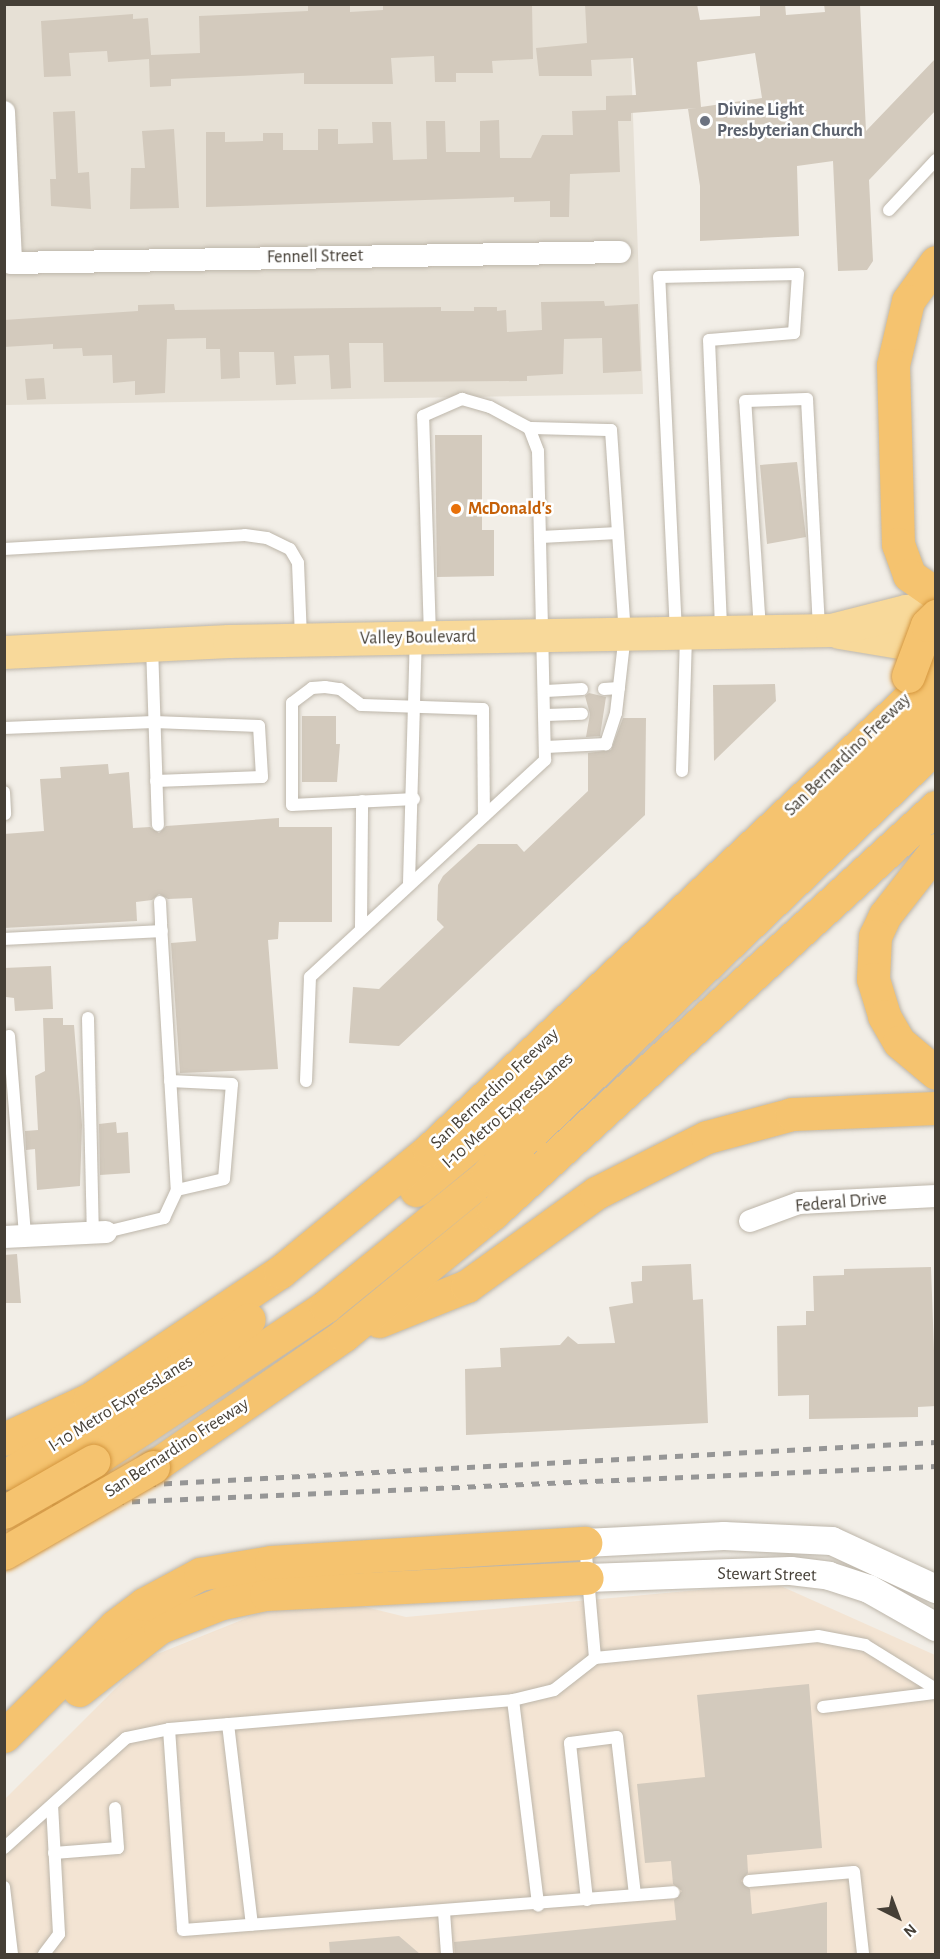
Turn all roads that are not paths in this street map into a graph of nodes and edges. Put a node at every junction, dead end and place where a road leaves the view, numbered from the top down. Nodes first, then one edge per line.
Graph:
1 (4, 112) edge
2 (936, 160) edge
3 (890, 210) dead end
4 (620, 252) dead end
5 (936, 262) edge
6 (529, 428) junction
7 (618, 533) junction
8 (541, 537) junction
9 (4, 549) edge
10 (936, 594) edge
11 (936, 609) edge
12 (936, 616) edge
13 (825, 630) junction
14 (721, 632) junction
15 (760, 632) junction
16 (681, 633) junction
17 (625, 634) junction
18 (423, 637) junction
19 (546, 637) junction
20 (301, 640) junction
21 (152, 645) junction
22 (4, 652) edge
23 (923, 675) edge
24 (619, 688) junction
25 (582, 689) dead end
26 (604, 689) dead end
27 (546, 691) junction
28 (416, 707) junction
29 (936, 708) edge
30 (582, 714) dead end
31 (546, 715) junction
32 (154, 722) junction
33 (4, 728) edge
34 (936, 746) edge
35 (546, 747) junction
36 (682, 771) dead end
37 (156, 781) junction
38 (4, 792) edge
39 (414, 799) junction
40 (362, 801) junction
41 (936, 807) edge
42 (5, 814) edge
43 (484, 816) junction
44 (158, 825) dead end
45 (936, 850) edge
46 (410, 883) junction
47 (160, 902) dead end
48 (362, 927) junction
49 (162, 931) junction
50 (4, 939) edge
51 (88, 1018) dead end
52 (9, 1036) dead end
53 (936, 1072) edge
54 (170, 1081) junction
55 (306, 1081) dead end
56 (936, 1108) edge
57 (177, 1190) junction
58 (936, 1196) edge
59 (750, 1221) dead end
60 (100, 1233) junction
61 (15, 1237) edge
62 (344, 1335) junction
63 (4, 1439) edge
64 (9, 1475) edge
65 (4, 1512) edge
66 (585, 1543) junction
67 (4, 1553) edge
68 (587, 1578) junction
69 (936, 1589) edge
70 (936, 1628) edge
71 (595, 1658) junction
72 (936, 1689) edge
73 (936, 1693) edge
74 (513, 1700) junction
75 (823, 1707) dead end
76 (228, 1724) junction
77 (169, 1729) junction
78 (4, 1736) edge
79 (4, 1762) edge
80 (52, 1805) junction
81 (115, 1808) dead end
82 (4, 1848) edge
83 (54, 1853) junction
84 (749, 1881) dead end
85 (4, 1887) edge
86 (674, 1892) dead end
87 (635, 1895) junction
88 (587, 1900) junction
89 (538, 1905) junction
90 (444, 1912) junction
91 (252, 1925) junction
92 (12, 1954) edge
93 (44, 1954) edge
94 (447, 1954) edge
95 (863, 1954) edge

1 - 4 street, Fennell Street
2 - 3 lane
5 - 10 highway
6 - 7 lane
6 - 8 lane
6 - 18 lane
7 - 8 lane
7 - 17 lane
8 - 19 lane
9 - 20 lane
11 - 13 main road, Valley Boulevard
12 - 23 highway, bridge
13 - 15 main road, Valley Boulevard
13 - 15 lane
13 - 23 main road, Valley Boulevard
14 - 15 main road, Valley Boulevard
14 - 16 main road, Valley Boulevard
14 - 16 lane
16 - 17 main road, Valley Boulevard
16 - 36 lane
17 - 19 main road, Valley Boulevard
17 - 24 lane
18 - 19 main road, Valley Boulevard
18 - 20 main road, Valley Boulevard
18 - 28 lane
19 - 27 lane
20 - 21 main road, Valley Boulevard
21 - 22 main road, Valley Boulevard
21 - 32 lane
23 - 63 highway, San Bernardino Freeway
24 - 26 lane
24 - 35 lane
25 - 27 lane
27 - 31 lane
28 - 39 lane
28 - 40 lane
28 - 43 lane
29 - 64 highway, I-10 Metro ExpressLanes
30 - 31 lane
31 - 35 lane
32 - 33 lane
32 - 37 lane
32 - 37 lane
34 - 65 highway, I-10 Metro ExpressLanes, bridge
35 - 43 lane
37 - 44 lane
38 - 42 lane
39 - 40 lane
39 - 46 lane
40 - 48 lane
41 - 62 highway, San Bernardino Freeway
43 - 46 lane
45 - 53 highway
46 - 48 lane
47 - 49 lane
48 - 55 lane
49 - 50 lane
49 - 54 lane
51 - 60 lane
52 - 61 lane
54 - 57 lane
54 - 57 lane
56 - 62 highway
57 - 60 lane
58 - 59 street, Federal Drive
60 - 61 street
62 - 67 highway, San Bernardino Freeway, bridge
66 - 68 lane
66 - 69 street, Stewart Street
66 - 78 highway
68 - 70 street, Stewart Street
68 - 71 lane
68 - 79 highway
71 - 72 lane
71 - 74 lane
73 - 75 lane
74 - 76 lane
74 - 89 lane
76 - 77 lane
76 - 91 lane
77 - 80 lane
77 - 91 lane
80 - 82 lane
80 - 83 lane
81 - 83 lane
83 - 93 lane
84 - 95 lane
85 - 92 lane
86 - 87 lane
87 - 88 lane
87 - 88 lane
88 - 89 lane
89 - 90 lane
90 - 91 lane
90 - 94 lane

